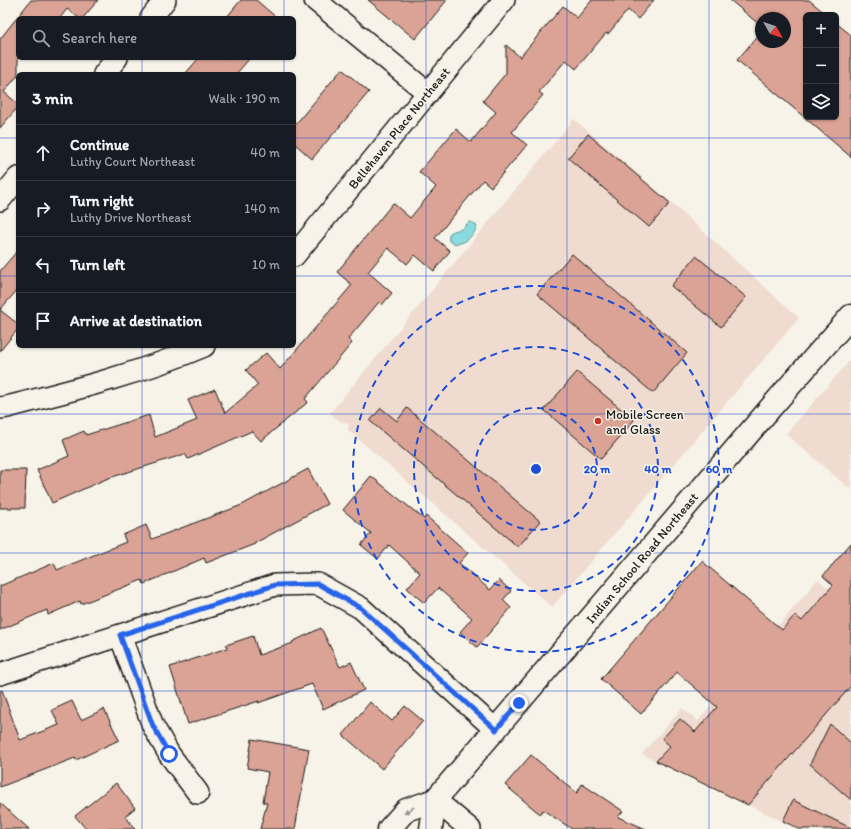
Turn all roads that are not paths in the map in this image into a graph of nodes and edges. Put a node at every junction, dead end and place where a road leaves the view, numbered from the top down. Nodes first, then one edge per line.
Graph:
1 (165, 0) edge
2 (316, 0) edge
3 (504, 0) edge
4 (152, 16) edge
5 (115, 60) edge
6 (106, 72) edge
7 (428, 93) junction
8 (16, 180) edge
9 (0, 200) edge
10 (296, 254) edge
11 (850, 313) edge
12 (199, 348) edge
13 (0, 408) edge
14 (120, 635) junction
15 (0, 674) edge
16 (496, 730) junction
17 (198, 793) dead end
18 (435, 800) junction
19 (389, 829) edge
20 (431, 829) edge
21 (470, 829) edge

1 - 4 street
2 - 7 street
3 - 7 street, Bellehaven Place Northeast
5 - 6 street
7 - 10 street, Bellehaven Place Northeast
8 - 9 street
11 - 16 street, Indian School Road Northeast
12 - 13 street
14 - 15 street
14 - 16 street
14 - 17 street
16 - 18 street, Indian School Road Northeast
18 -> 19 street, Indian School Road Northeast
18 - 20 street
18 - 21 street

